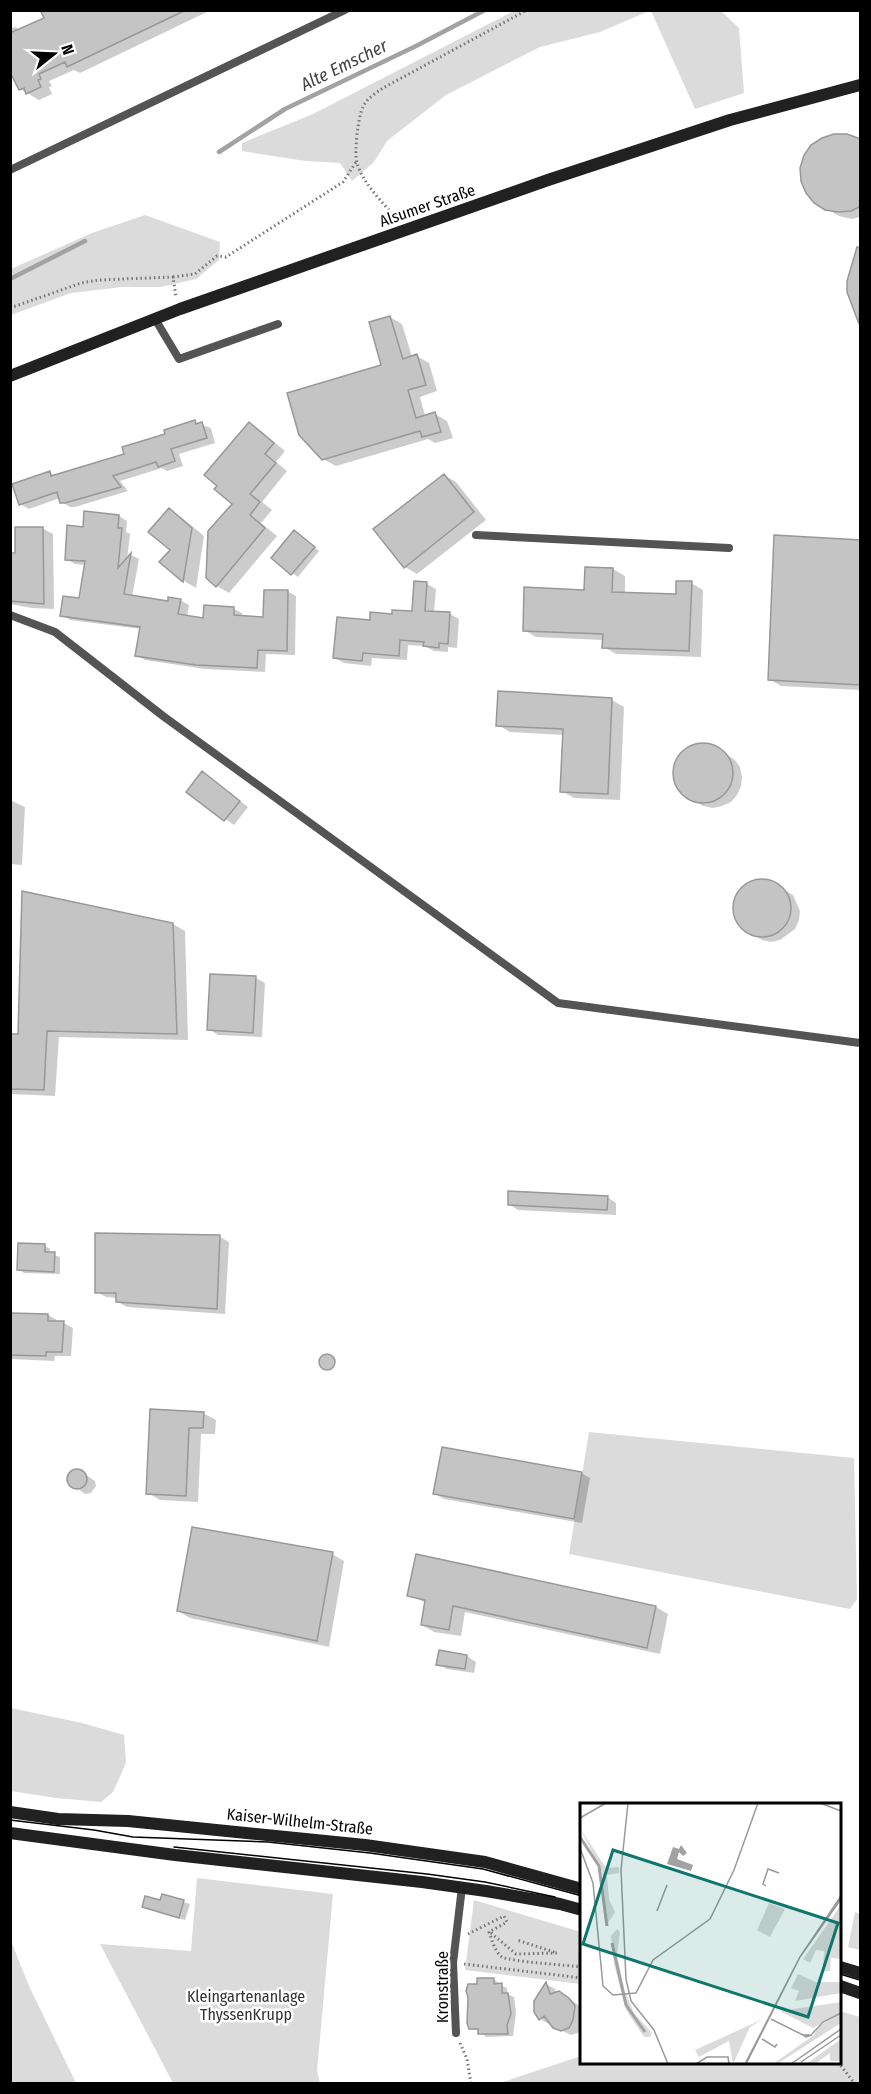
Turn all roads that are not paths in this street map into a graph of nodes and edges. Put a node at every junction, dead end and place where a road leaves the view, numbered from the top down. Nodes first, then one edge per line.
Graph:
1 (345, 10) edge
2 (861, 85) edge
3 (10, 170) edge
4 (155, 319) junction
5 (278, 324) dead end
6 (10, 376) edge
7 (476, 535) dead end
8 (729, 548) dead end
9 (10, 615) edge
10 (861, 1043) edge
11 (10, 1812) edge
12 (10, 1833) edge
13 (462, 1887) junction
14 (580, 1888) edge
15 (580, 1909) edge
16 (841, 1967) edge
17 (861, 1973) edge
18 (841, 1986) edge
19 (861, 1993) edge
20 (456, 2033) road end

1 - 3 lane
2 - 4 main road, Alsumer Straße
4 - 5 lane
4 - 6 main road, Alsumer Straße
7 - 8 lane
9 - 10 lane
11 - 14 main road, Kaiser-Wilhelm-Straße
12 - 13 main road
13 - 15 main road
13 - 20 lane, Kronstraße
16 - 17 main road
18 - 19 main road

